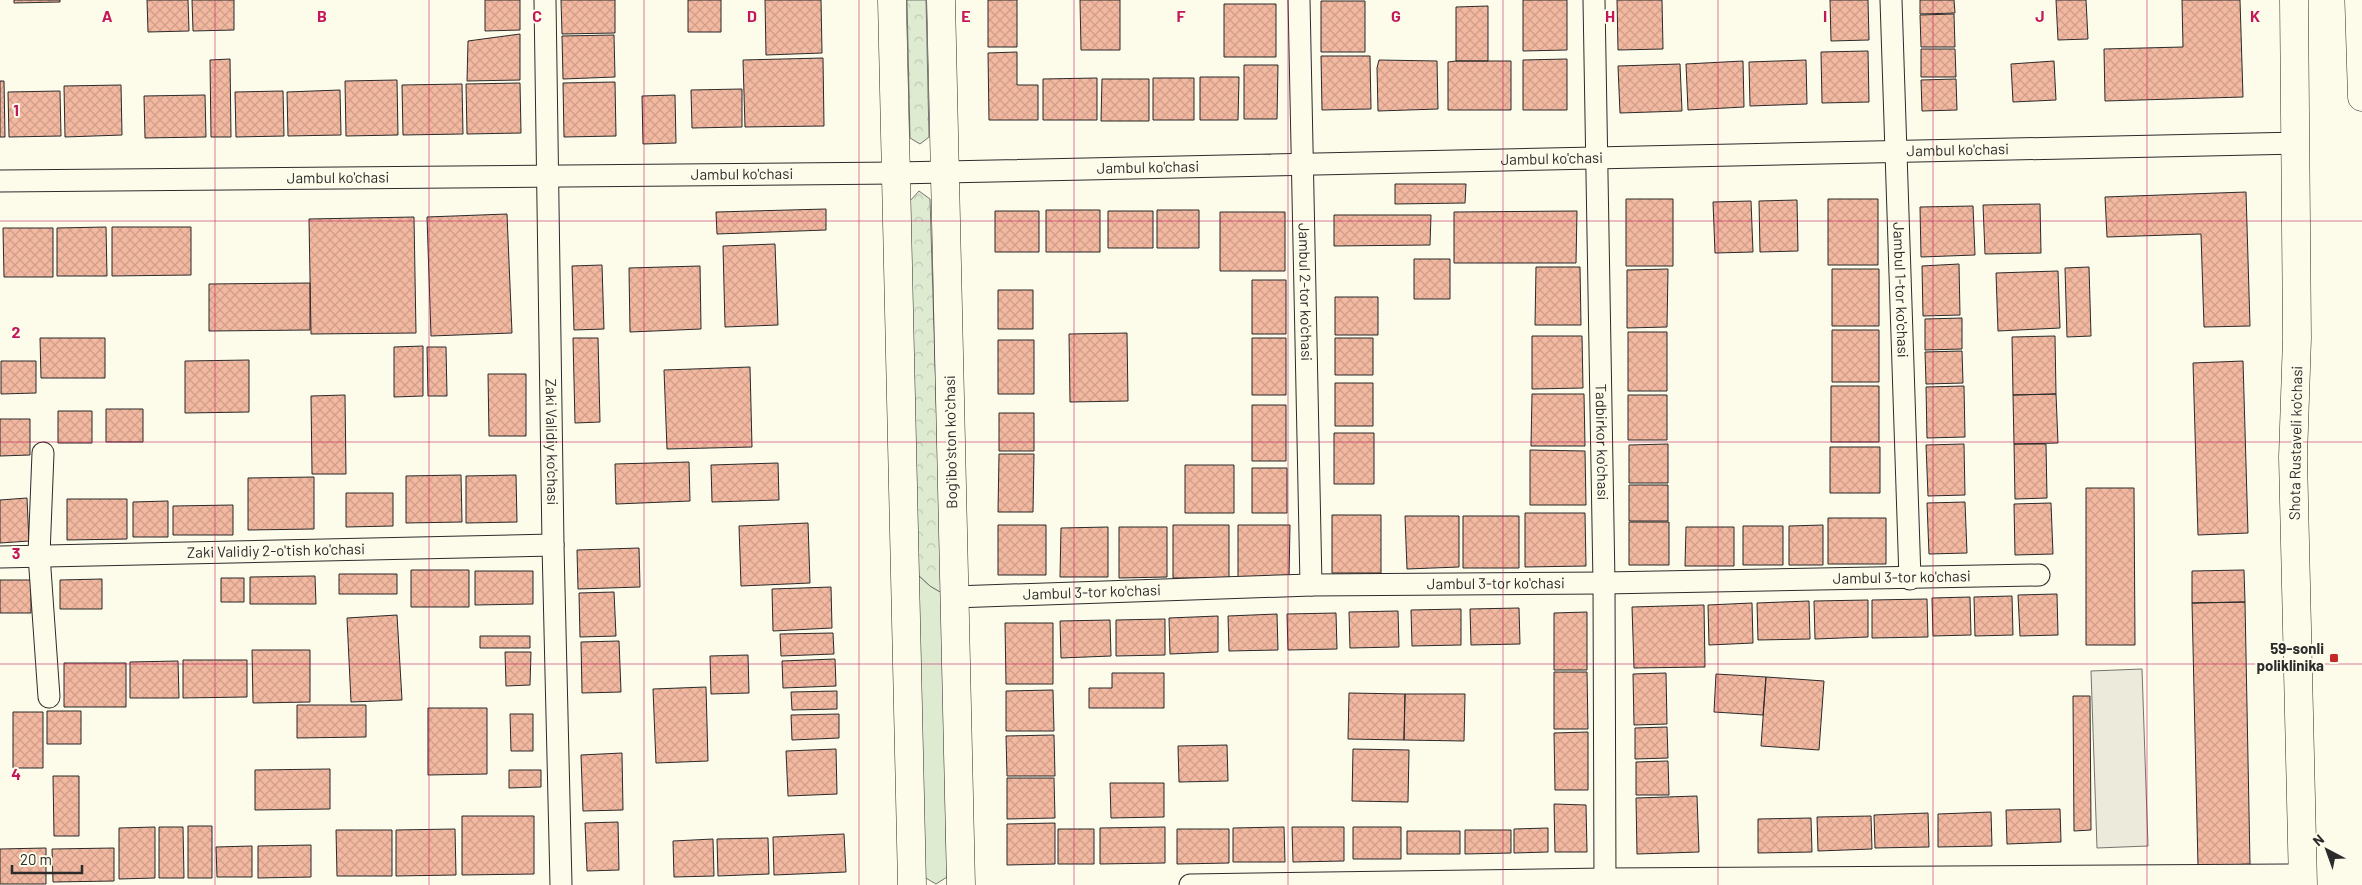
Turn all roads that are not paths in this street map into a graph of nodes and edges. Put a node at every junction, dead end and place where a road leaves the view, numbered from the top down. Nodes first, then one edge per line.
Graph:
1 (545, 0) edge
2 (892, 0) edge
3 (941, 0) edge
4 (1299, 0) edge
5 (1594, 0) edge
6 (1891, 0) edge
7 (2294, 0) edge
8 (2359, 0) edge
9 (2362, 97) edge
10 (2296, 143) junction
11 (1895, 151) junction
12 (1597, 159) junction
13 (1304, 164) junction
14 (945, 171) junction
15 (896, 172) junction
16 (547, 178) junction
17 (0, 182) edge
18 (43, 454) dead end
19 (553, 545) junction
20 (0, 556) edge
21 (39, 556) junction
22 (2039, 575) dead end
23 (1910, 579) junction
24 (1604, 583) junction
25 (1311, 585) junction
26 (954, 598) junction
27 (49, 697) dead end
28 (2303, 880) edge
29 (1605, 882) edge
30 (561, 885) edge
31 (912, 885) edge
32 (961, 885) edge
33 (1190, 885) edge

1 - 16 street, Zaki Validiy ko'chasi
2 - 15 street
3 - 14 street, Bogʻiboʻston koʻchasi
4 - 13 street, Jambul 2-tor ko'chasi
5 - 12 street, Tadbirkor ko'chasi
6 - 11 street, Jambul 1-tor ko'chasi
7 - 10 street, Shota Rustaveli ko'chasi
8 - 9 street
10 - 11 street, Jambul ko'chasi
10 - 28 street, Shota Rustaveli ko'chasi
11 - 12 street, Jambul ko'chasi
11 - 23 street, Jambul 1-tor ko'chasi
12 - 13 street, Jambul ko'chasi
12 - 24 street, Tadbirkor ko'chasi
13 - 14 street, Jambul ko'chasi
13 - 25 street, Jambul 2-tor ko'chasi
14 - 15 street, Jambul ko'chasi
14 - 26 street, Bogʻiboʻston koʻchasi
15 - 16 street, Jambul ko'chasi
15 - 31 street
16 - 17 street, Jambul ko'chasi
16 - 19 street, Zaki Validiy ko'chasi
18 - 21 street
19 - 21 street, Zaki Validiy 2-o'tish ko'chasi
19 - 30 street, Zaki Validiy ko'chasi
20 - 21 street, Zaki Validiy 2-o'tish ko'chasi
21 - 27 street
22 - 23 street, Jambul 3-tor ko'chasi
23 - 24 street, Jambul 3-tor ko'chasi
24 - 25 street, Jambul 3-tor ko'chasi
24 - 29 street, Tadbirkor ko'chasi
25 - 26 street, Jambul 3-tor ko'chasi
26 - 32 street, Bogʻiboʻston koʻchasi
28 - 29 street
29 - 33 street

